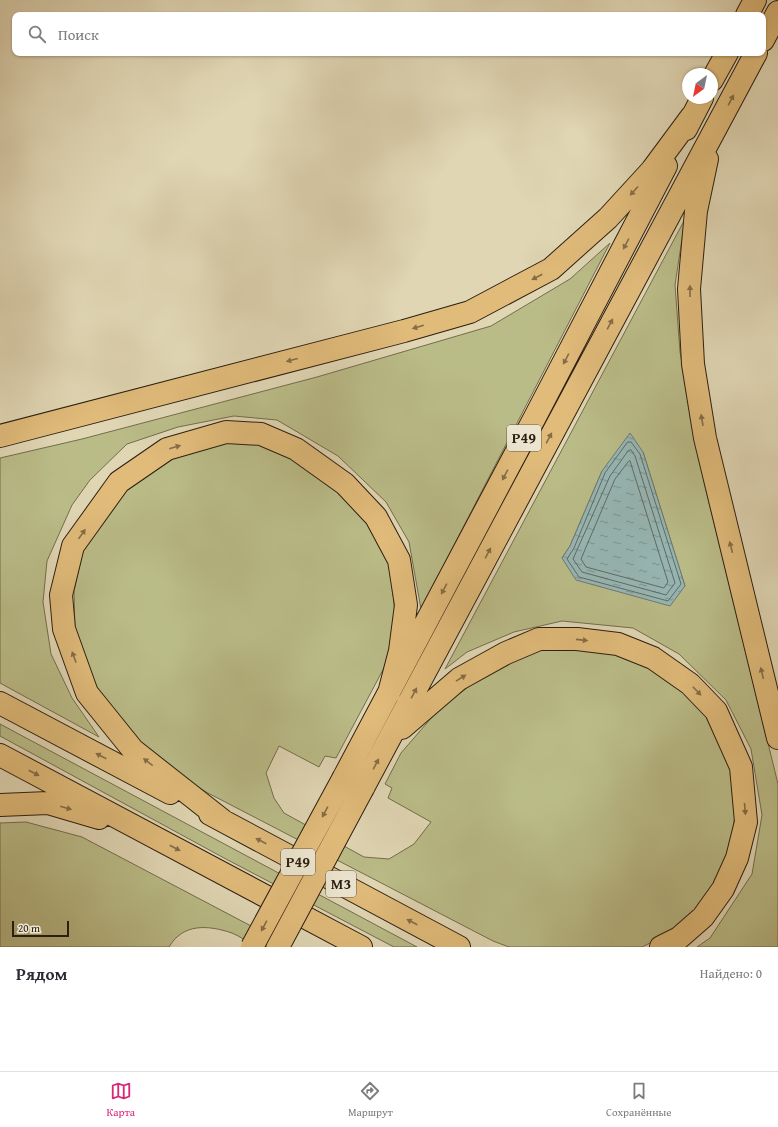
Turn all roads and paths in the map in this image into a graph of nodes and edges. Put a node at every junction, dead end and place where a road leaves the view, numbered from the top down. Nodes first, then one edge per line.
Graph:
1 (755, 0) edge
2 (749, 12) edge
3 (778, 12) edge
4 (766, 34) edge
5 (725, 56) edge
6 (754, 56) edge
7 (718, 69) edge
8 (697, 107) edge
9 (712, 135) junction
10 (0, 436) edge
11 (389, 693) junction
12 (0, 703) edge
13 (778, 738) edge
14 (389, 740) junction
15 (0, 755) edge
16 (0, 805) edge
17 (222, 820) junction
18 (140, 829) junction
19 (434, 934) junction
20 (348, 942) edge
21 (252, 947) edge
22 (278, 947) edge
23 (360, 947) edge
24 (459, 947) edge
25 (472, 947) edge
26 (661, 947) edge

1 - 2 highway
3 - 4 highway
5 - 7 highway
9 -> 6 highway, Р49
8 -> 10 highway
8 -> 11 highway, Р49
13 -> 9 highway
14 -> 9 highway, Р49
17 -> 11 highway
11 -> 21 highway, Р49, bridge
17 -> 12 highway, М3
22 -> 14 highway, Р49, bridge
14 -> 26 highway
15 -> 18 highway
16 -> 18 highway
19 -> 17 highway, М3
18 -> 20 highway
19 - 24 highway, М3
19 - 25 highway
20 - 23 highway

